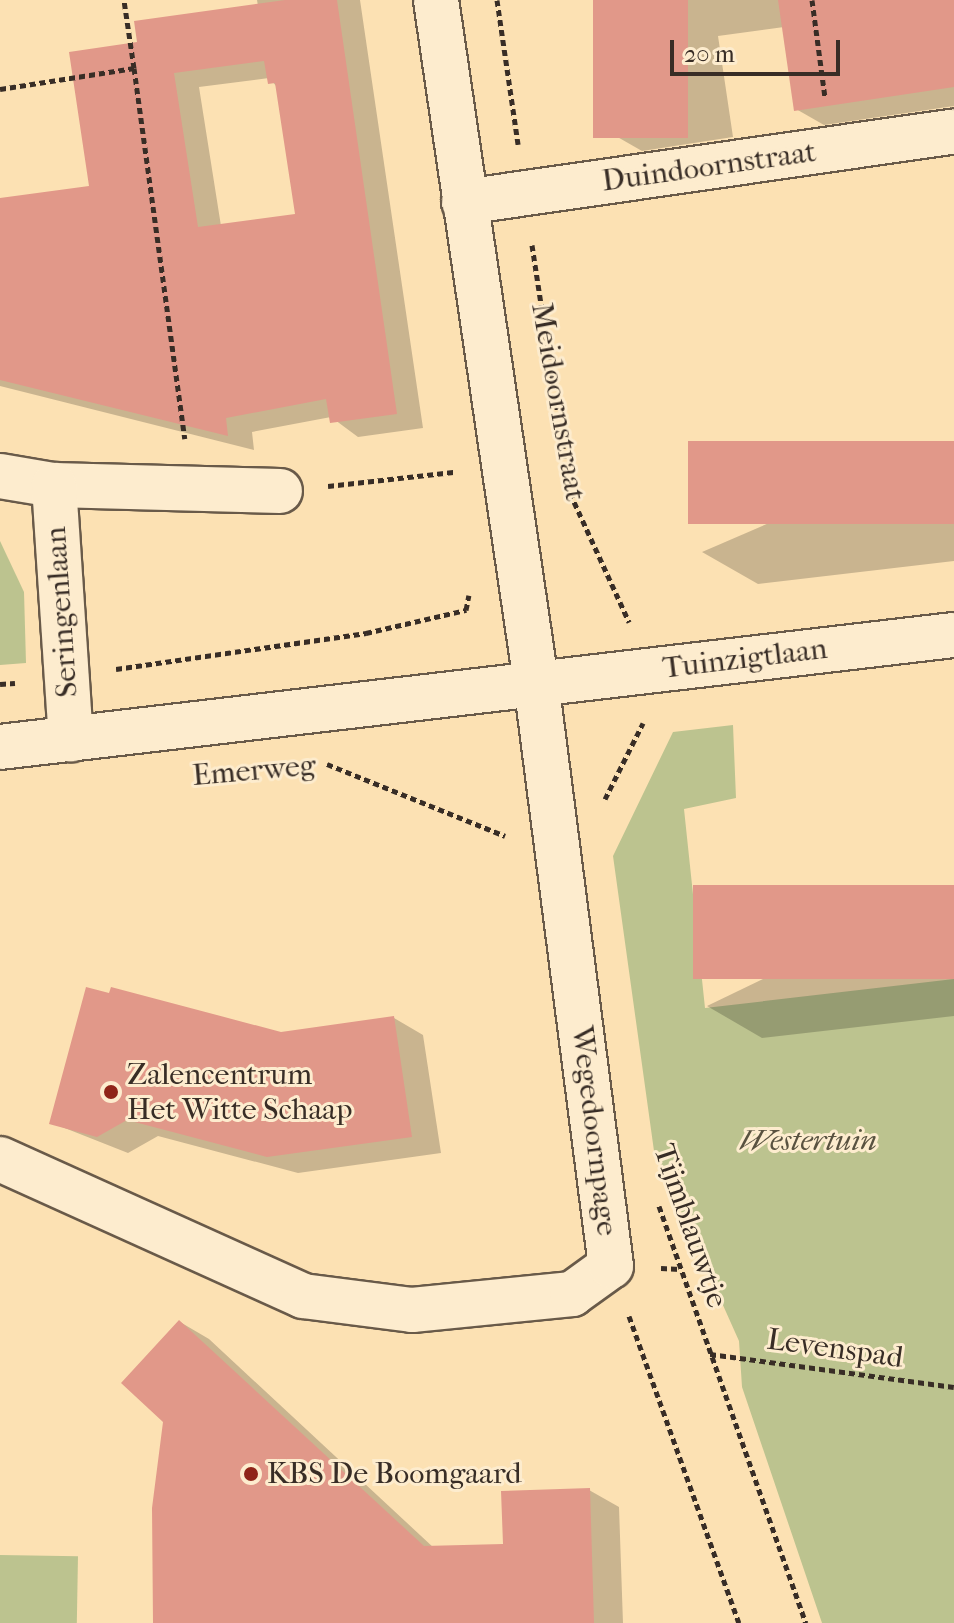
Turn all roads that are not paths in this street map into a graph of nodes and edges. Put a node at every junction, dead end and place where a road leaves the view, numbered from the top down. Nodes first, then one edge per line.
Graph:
1 (436, 0) edge
2 (954, 131) edge
3 (464, 202) junction
4 (0, 476) edge
5 (54, 485) junction
6 (280, 491) road end
7 (954, 635) edge
8 (536, 682) junction
9 (71, 739) junction
10 (0, 747) edge
11 (0, 1159) edge

1 - 3 street, Meidoornstraat
2 - 3 street, Duindoornstraat
3 - 8 street, Meidoornstraat
4 - 5 street, Seringenlaan
5 - 6 street, Seringenlaan
5 - 9 street, Seringenlaan
7 - 8 street, Tuinzigtlaan
8 - 9 street, Emerweg
8 - 11 street, Wegedoornpage
9 - 10 street, Emerweg

